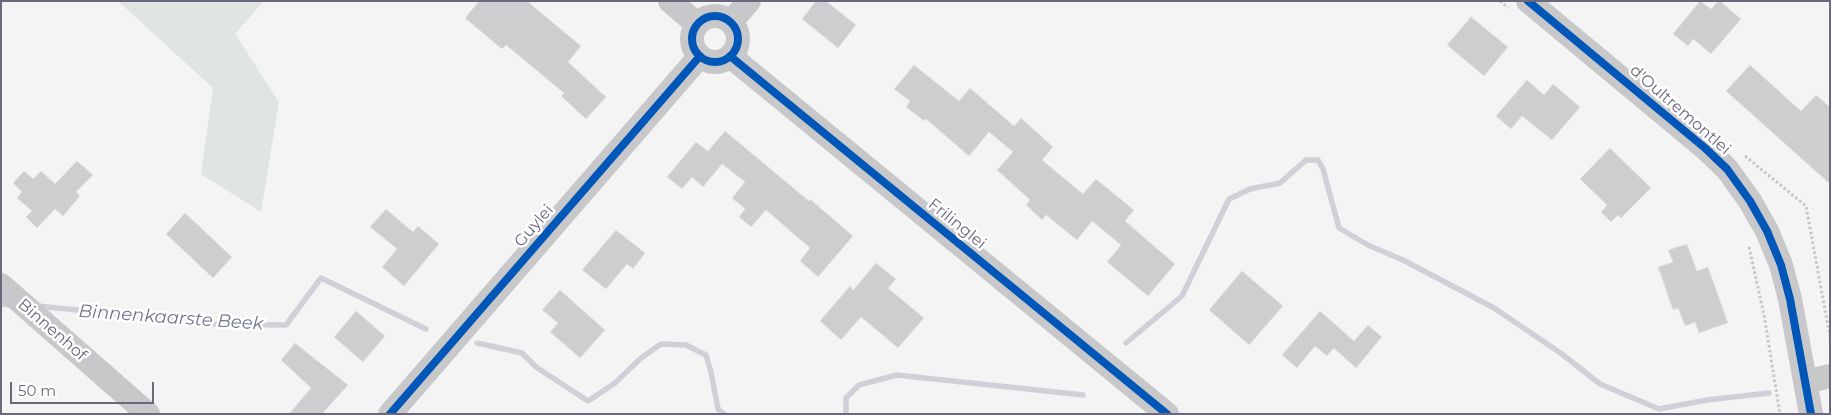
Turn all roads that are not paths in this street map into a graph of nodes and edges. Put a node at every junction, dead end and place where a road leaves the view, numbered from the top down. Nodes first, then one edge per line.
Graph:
1 (670, 1) edge
2 (749, 1) edge
3 (1522, 7) edge
4 (731, 22) junction
5 (697, 24) junction
6 (700, 56) junction
7 (730, 56) junction
8 (1, 285) edge
9 (1830, 376) edge
10 (1806, 382) junction
11 (148, 414) edge
12 (390, 414) edge
13 (1167, 414) edge
14 (1811, 414) edge

1 - 5 street
2 - 4 street
3 - 10 street, d'Oultremontlei
4 - 5 street
4 - 7 street
5 - 6 street
6 - 7 street
6 - 12 street, Guylei
7 - 13 street, Frilinglei
8 - 11 street, Binnenhof
9 - 10 street
10 - 14 street, d'Oultremontlei

